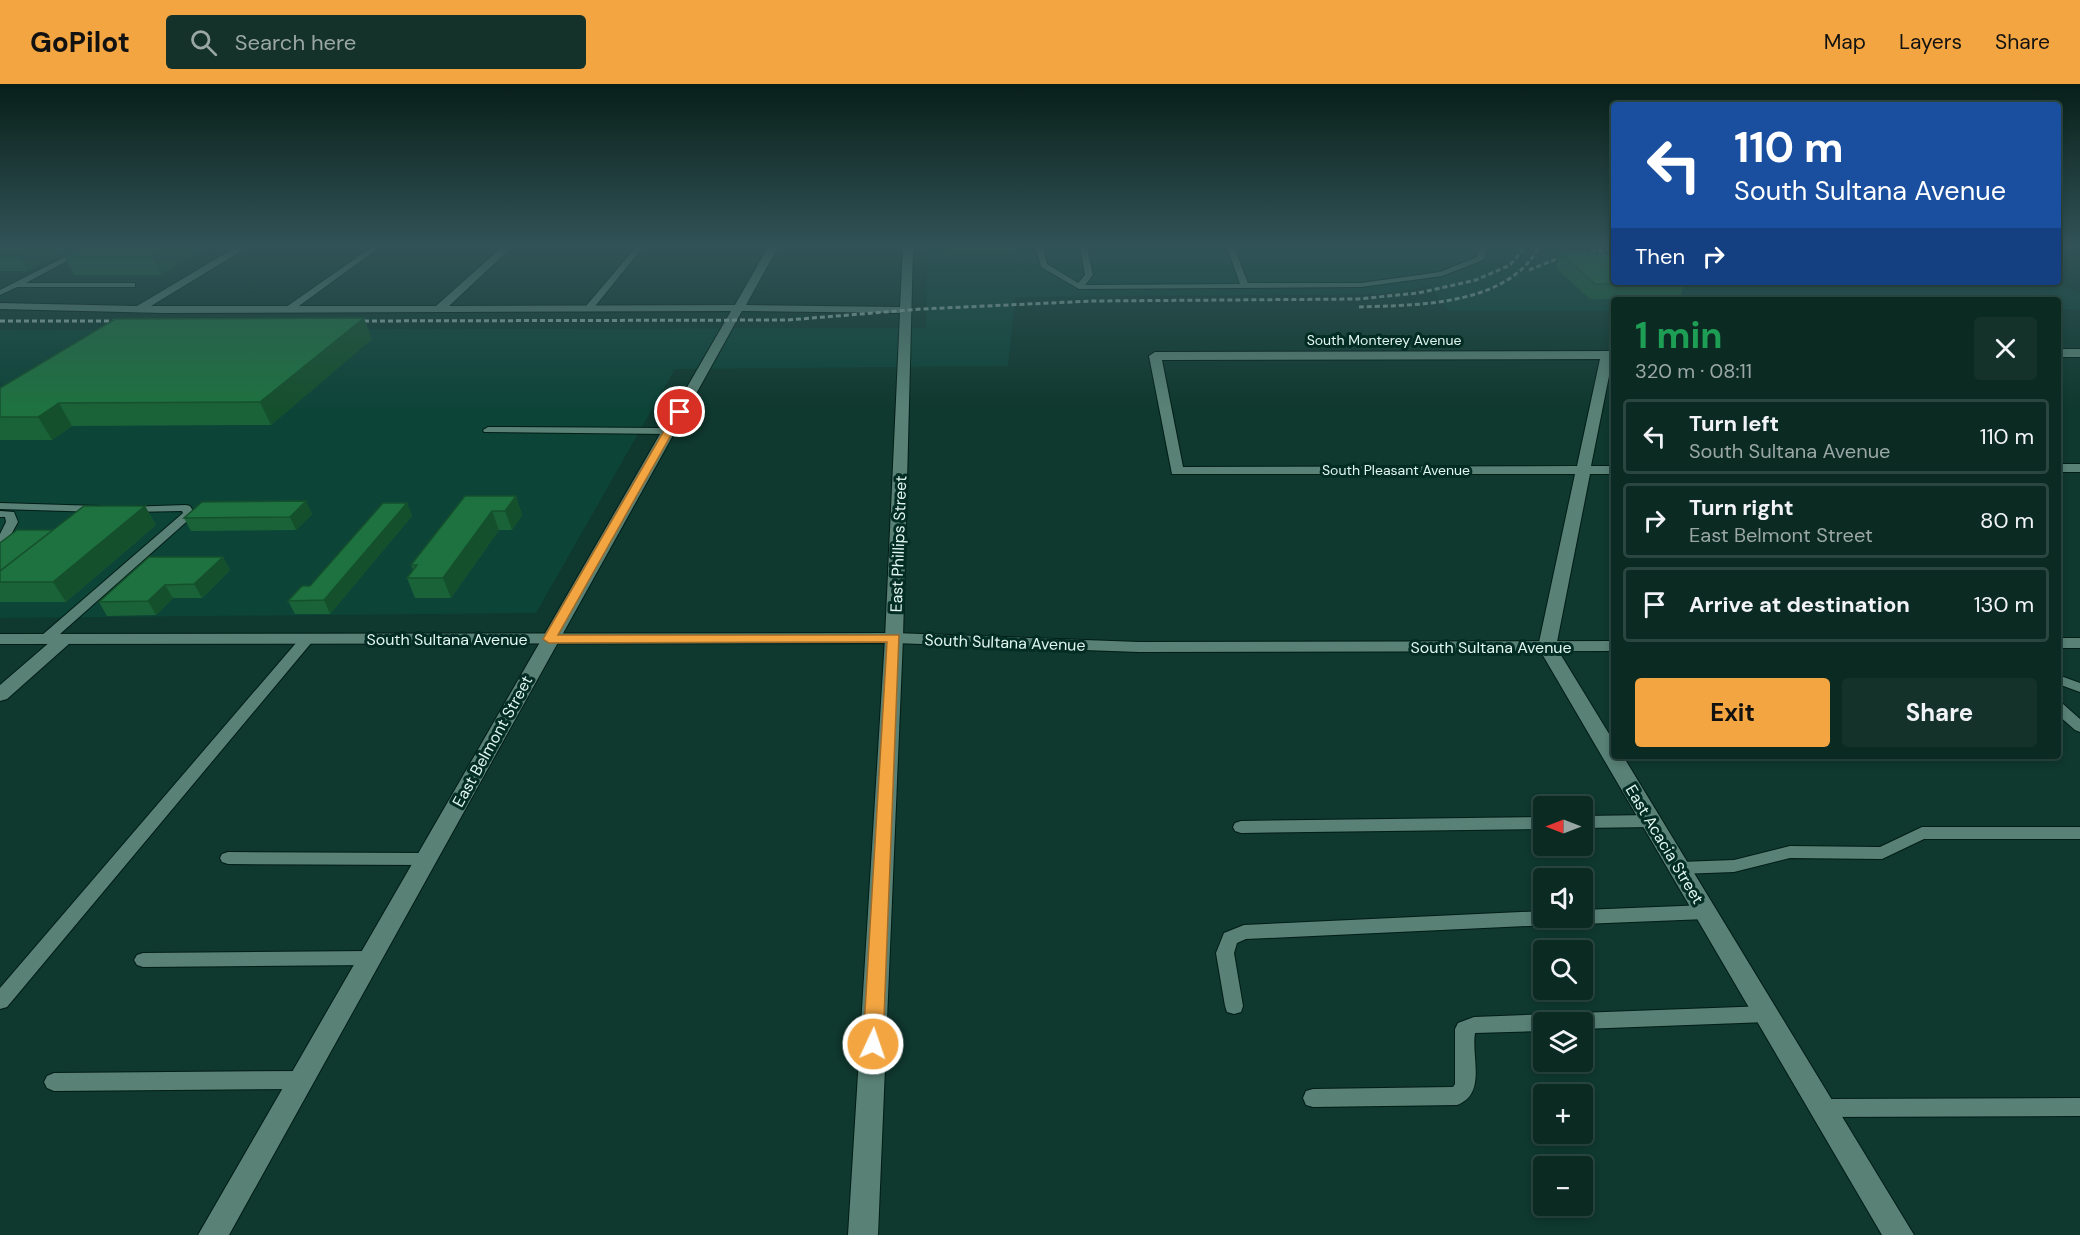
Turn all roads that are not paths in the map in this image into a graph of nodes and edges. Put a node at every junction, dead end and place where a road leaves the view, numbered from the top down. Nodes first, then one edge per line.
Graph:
1 (154, 301) edge
2 (301, 301) edge
3 (449, 301) edge
4 (595, 301) edge
5 (743, 301) edge
6 (907, 301) edge
7 (0, 306) edge
8 (141, 308) junction
9 (589, 308) junction
10 (739, 308) junction
11 (289, 309) junction
12 (440, 309) junction
13 (907, 310) junction
14 (119, 321) edge
15 (2061, 353) edge
16 (2080, 353) edge
17 (1611, 355) edge
18 (488, 430) dead end
19 (669, 431) junction
20 (2061, 468) edge
21 (2080, 468) edge
22 (1585, 470) junction
23 (1611, 470) edge
24 (1177, 471) joint
25 (0, 506) edge
26 (0, 514) edge
27 (0, 540) edge
28 (894, 638) junction
29 (0, 639) edge
30 (55, 639) junction
31 (307, 639) junction
32 (549, 639) junction
33 (2080, 643) edge
34 (2061, 644) edge
35 (1611, 646) edge
36 (1547, 647) junction
37 (2061, 681) edge
38 (2080, 688) edge
39 (0, 695) edge
40 (2061, 711) edge
41 (2080, 727) edge
42 (1611, 753) edge
43 (1615, 759) edge
44 (1652, 821) junction
45 (1593, 822) edge
46 (1533, 823) edge
47 (1241, 827) dead end
48 (2080, 833) edge
49 (228, 858) dead end
50 (425, 860) junction
51 (1680, 868) junction
52 (1706, 912) junction
53 (1593, 917) edge
54 (1533, 919) edge
55 (369, 958) junction
56 (143, 960) dead end
57 (0, 1001) edge
58 (1234, 1006) dead end
59 (1767, 1014) junction
60 (300, 1080) junction
61 (54, 1082) dead end
62 (1313, 1098) dead end
63 (2080, 1107) edge
64 (1823, 1108) junction
65 (205, 1235) edge
66 (213, 1235) edge
67 (863, 1235) edge
68 (1899, 1235) edge

1 - 8 street
2 - 11 lane
3 - 12 street
4 - 9 lane
5 - 10 street, East Belmont Street
6 - 13 street, East Phillips Street
7 - 8 street
8 - 11 street
8 - 14 street
9 - 10 street
9 - 12 street
10 - 13 street
10 - 19 street, East Belmont Street
11 - 12 street
13 - 28 street, East Phillips Street
15 - 16 street
17 - 22 street
17 - 24 street, South Monterey Avenue
18 - 19 lane
19 - 32 street, East Belmont Street
20 - 21 street
22 - 23 street, South Pleasant Avenue
22 - 24 street, South Pleasant Avenue
22 - 36 street
25 - 30 lane
26 - 27 lane
28 - 32 street, South Sultana Avenue
28 - 36 street, South Sultana Avenue
28 - 67 street, East Phillips Street
29 - 30 street, South Sultana Avenue
30 - 31 street, South Sultana Avenue
30 - 39 street
31 - 32 street, South Sultana Avenue
31 - 57 lane
32 - 50 street, East Belmont Street
33 - 34 street
35 - 36 street, South Sultana Avenue
36 - 42 street, East Acacia Street
37 - 38 lane
40 - 41 lane
43 - 44 street, East Acacia Street
44 - 45 lane
44 - 51 street, East Acacia Street
46 - 47 lane
48 - 51 lane
49 - 50 lane
50 - 55 street, East Belmont Street
51 - 52 street, East Acacia Street
52 - 53 lane
52 - 59 street, East Acacia Street
54 - 58 lane
55 - 56 lane
55 - 60 street, East Belmont Street
59 - 62 lane
59 - 64 street, East Acacia Street
60 - 61 lane
60 - 66 street, East Belmont Street
63 - 64 lane
64 - 68 street, East Acacia Street
65 - 66 lane

